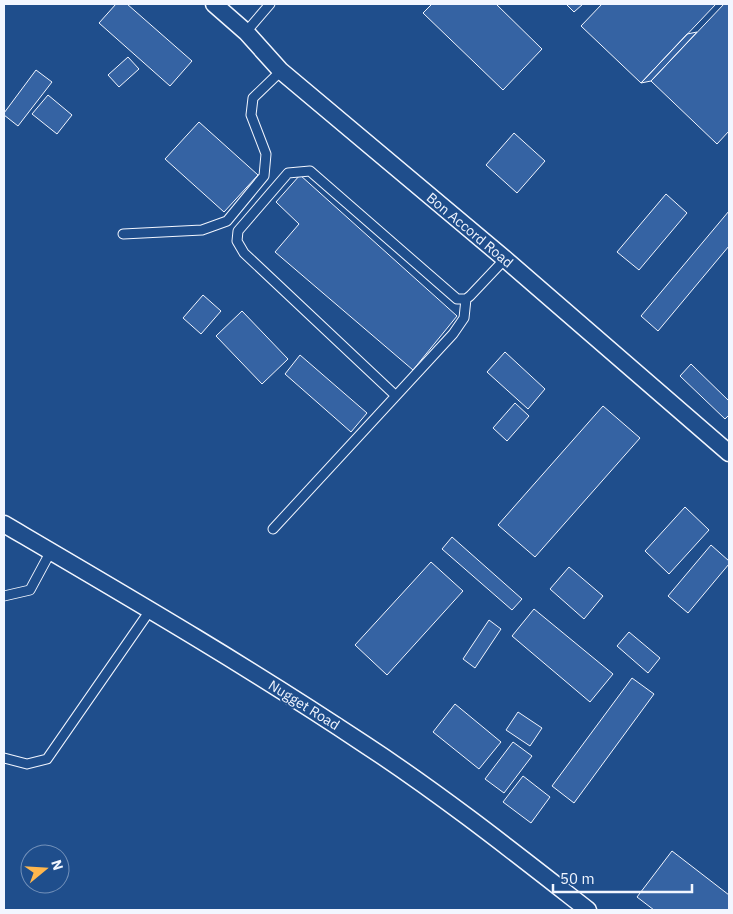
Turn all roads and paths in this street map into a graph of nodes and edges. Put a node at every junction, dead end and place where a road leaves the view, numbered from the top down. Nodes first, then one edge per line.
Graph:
1 (214, 4) edge
2 (270, 4) edge
3 (246, 32) junction
4 (281, 71) junction
5 (123, 234) dead end
6 (505, 259) junction
7 (466, 299) junction
8 (396, 396) junction
9 (729, 453) edge
10 (4, 524) edge
11 (273, 529) dead end
12 (51, 551) junction
13 (4, 596) edge
14 (151, 609) junction
15 (4, 758) edge
16 (588, 910) edge

1 - 3 street, Bon Accord Road
2 - 3 lane
3 - 4 street, Bon Accord Road
4 - 5 lane
4 - 6 street, Bon Accord Road
6 - 7 lane
6 - 9 street, Bon Accord Road
7 - 8 lane
7 - 8 lane
8 - 11 lane
10 - 12 street, Nugget Road
12 - 13 lane
12 - 14 street, Nugget Road
14 - 15 lane
14 - 16 street, Nugget Road

